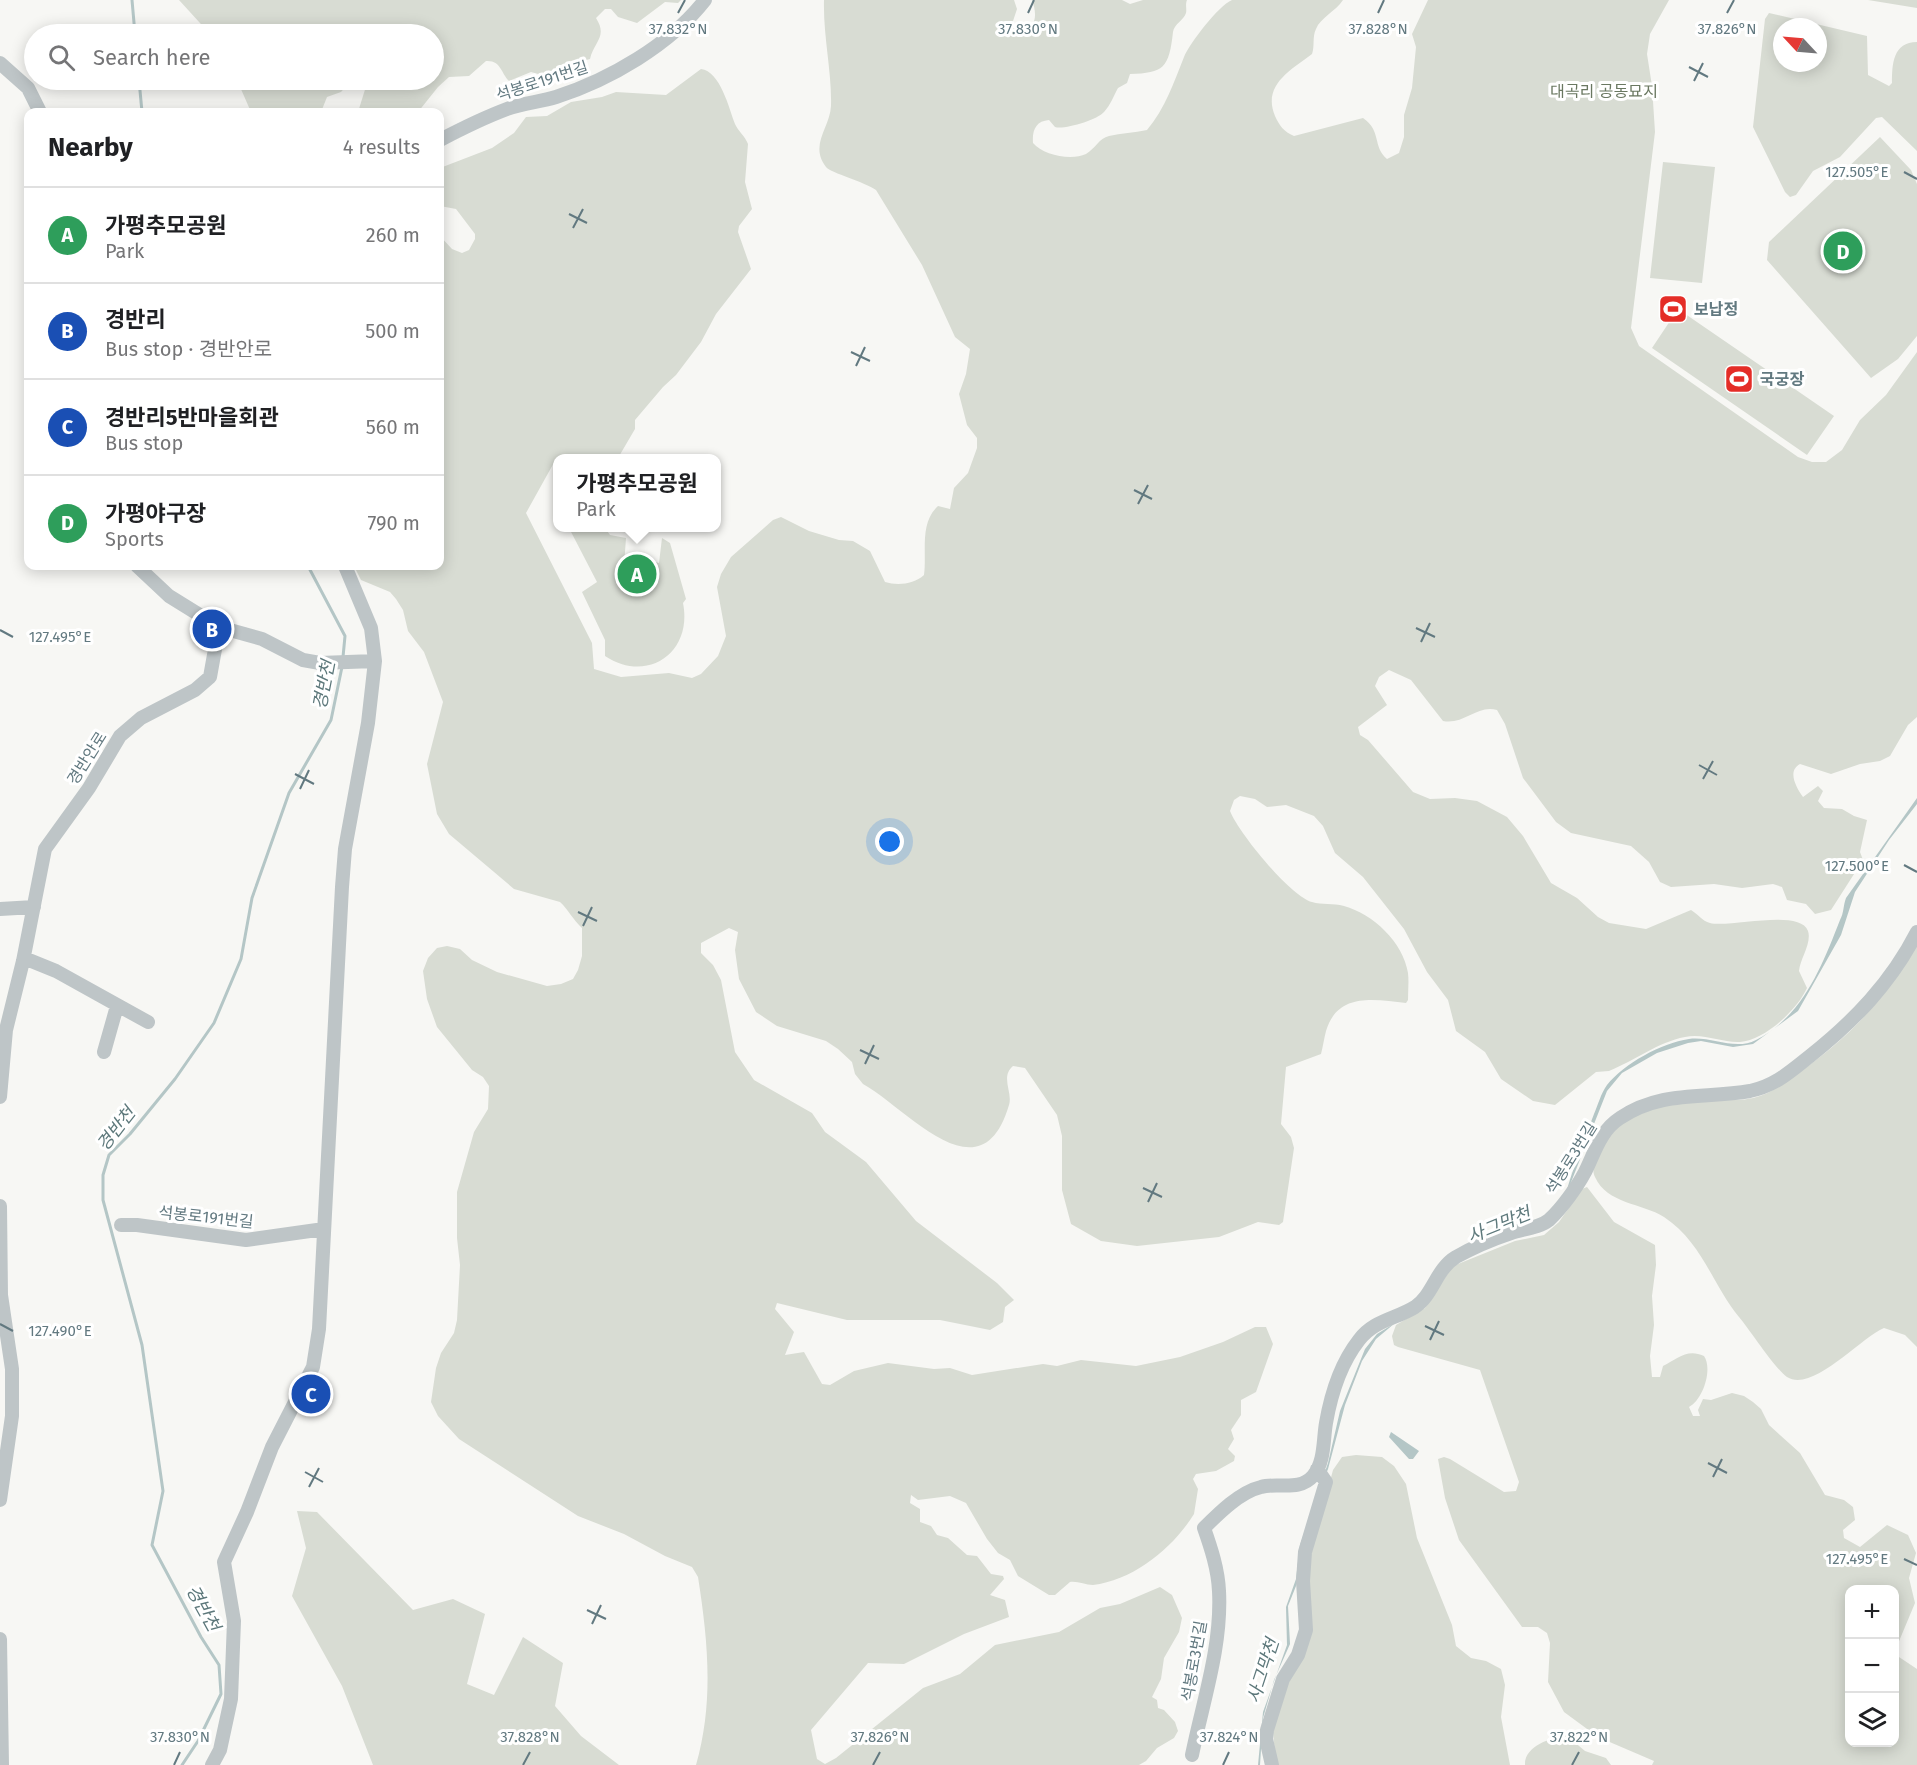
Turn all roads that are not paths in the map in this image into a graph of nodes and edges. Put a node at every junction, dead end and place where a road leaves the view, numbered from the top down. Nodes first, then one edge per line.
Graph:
1 (705, 0) edge
2 (0, 63) edge
3 (24, 84) edge
4 (29, 90) edge
5 (38, 108) edge
6 (444, 138) edge
7 (141, 570) edge
8 (347, 570) edge
9 (219, 627) junction
10 (369, 661) junction
11 (34, 907) junction
12 (0, 909) edge
13 (1917, 932) edge
14 (24, 958) junction
15 (117, 1006) junction
16 (148, 1022) dead end
17 (3, 1030) edge
18 (104, 1052) dead end
19 (0, 1097) edge
20 (0, 1206) edge
21 (121, 1225) dead end
22 (324, 1229) junction
23 (1, 1295) edge
24 (1321, 1474) junction
25 (0, 1500) edge
26 (0, 1639) edge
27 (1192, 1755) dead end
28 (2, 1765) edge
29 (212, 1765) edge
30 (1272, 1765) edge

1 - 6 street, 석봉로191번길
2 - 3 street
4 - 5 street
7 - 9 street
8 - 10 street
9 - 10 street
9 - 11 street, 경반안로
10 - 22 street
11 - 12 street
11 - 14 street, 경반안로
13 - 24 street, 석봉로3번길
14 - 15 street
14 - 17 street, 경반안로
15 - 16 street
15 - 18 street
17 - 19 street, 경반안로
20 - 23 street
21 - 22 street, 석봉로191번길
22 - 29 street
23 - 25 street
24 - 27 street, 석봉로3번길
24 - 30 street, 석봉로3번길
26 - 28 street

